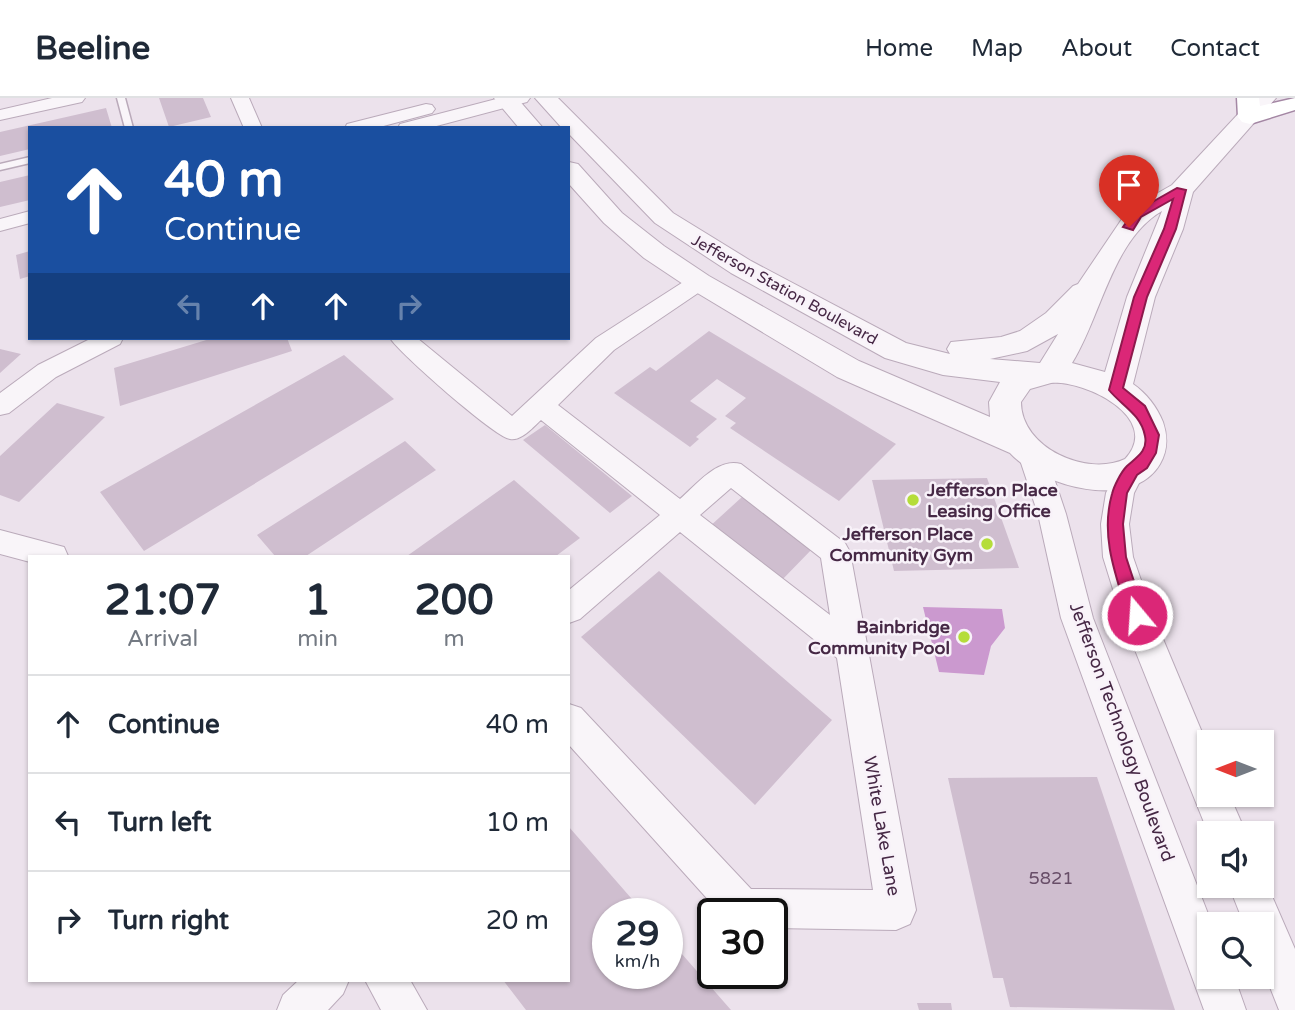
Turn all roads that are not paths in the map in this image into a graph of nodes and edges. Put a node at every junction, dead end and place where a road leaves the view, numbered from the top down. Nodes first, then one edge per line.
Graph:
1 (76, 98) edge
2 (121, 98) edge
3 (240, 98) edge
4 (467, 98) edge
5 (546, 98) edge
6 (512, 99) edge
7 (1295, 103) edge
8 (1255, 104) edge
9 (0, 116) edge
10 (128, 126) edge
11 (253, 126) edge
12 (362, 126) edge
13 (414, 126) edge
14 (531, 126) edge
15 (28, 160) edge
16 (0, 167) edge
17 (570, 170) edge
18 (1181, 190) junction
19 (28, 218) edge
20 (0, 225) edge
21 (1093, 281) junction
22 (699, 282) junction
23 (839, 320) junction
24 (107, 340) edge
25 (404, 340) edge
26 (1042, 374) junction
27 (1116, 390) junction
28 (0, 406) edge
29 (541, 406) junction
30 (1027, 449) junction
31 (1131, 471) junction
32 (679, 515) junction
33 (0, 542) edge
34 (49, 555) edge
35 (570, 608) edge
36 (851, 650) junction
37 (570, 721) edge
38 (1197, 761) edge
39 (1253, 898) edge
40 (1197, 935) edge
41 (327, 982) edge
42 (386, 982) edge
43 (1218, 989) edge
44 (1295, 998) edge
45 (298, 1010) edge
46 (406, 1010) edge
47 (1225, 1010) edge

1 - 9 street
2 - 10 lane
3 - 11 street
4 - 12 street
5 - 23 street, Jefferson Station Boulevard
6 - 13 street
6 - 14 street
7 - 8 highway
8 - 18 street
15 - 16 lane
17 - 22 street, Jefferson Station Boulevard
18 - 21 street
18 - 27 street
19 - 20 street
21 - 23 street
21 - 26 street
22 - 29 street
22 - 30 street, Jefferson Station Boulevard
23 - 26 street, Jefferson Station Boulevard
24 - 28 street
25 - 29 street
26 - 27 street
26 - 30 street
27 - 31 street
29 - 32 street
30 - 31 street
30 - 40 street, Jefferson Technology Boulevard
31 - 38 street
32 - 35 street
32 - 36 street
32 - 36 street, White Lake Lane
33 - 34 street
36 - 37 street, White Lake Lane
39 - 44 street
41 - 45 street
42 - 46 street
43 - 47 street

